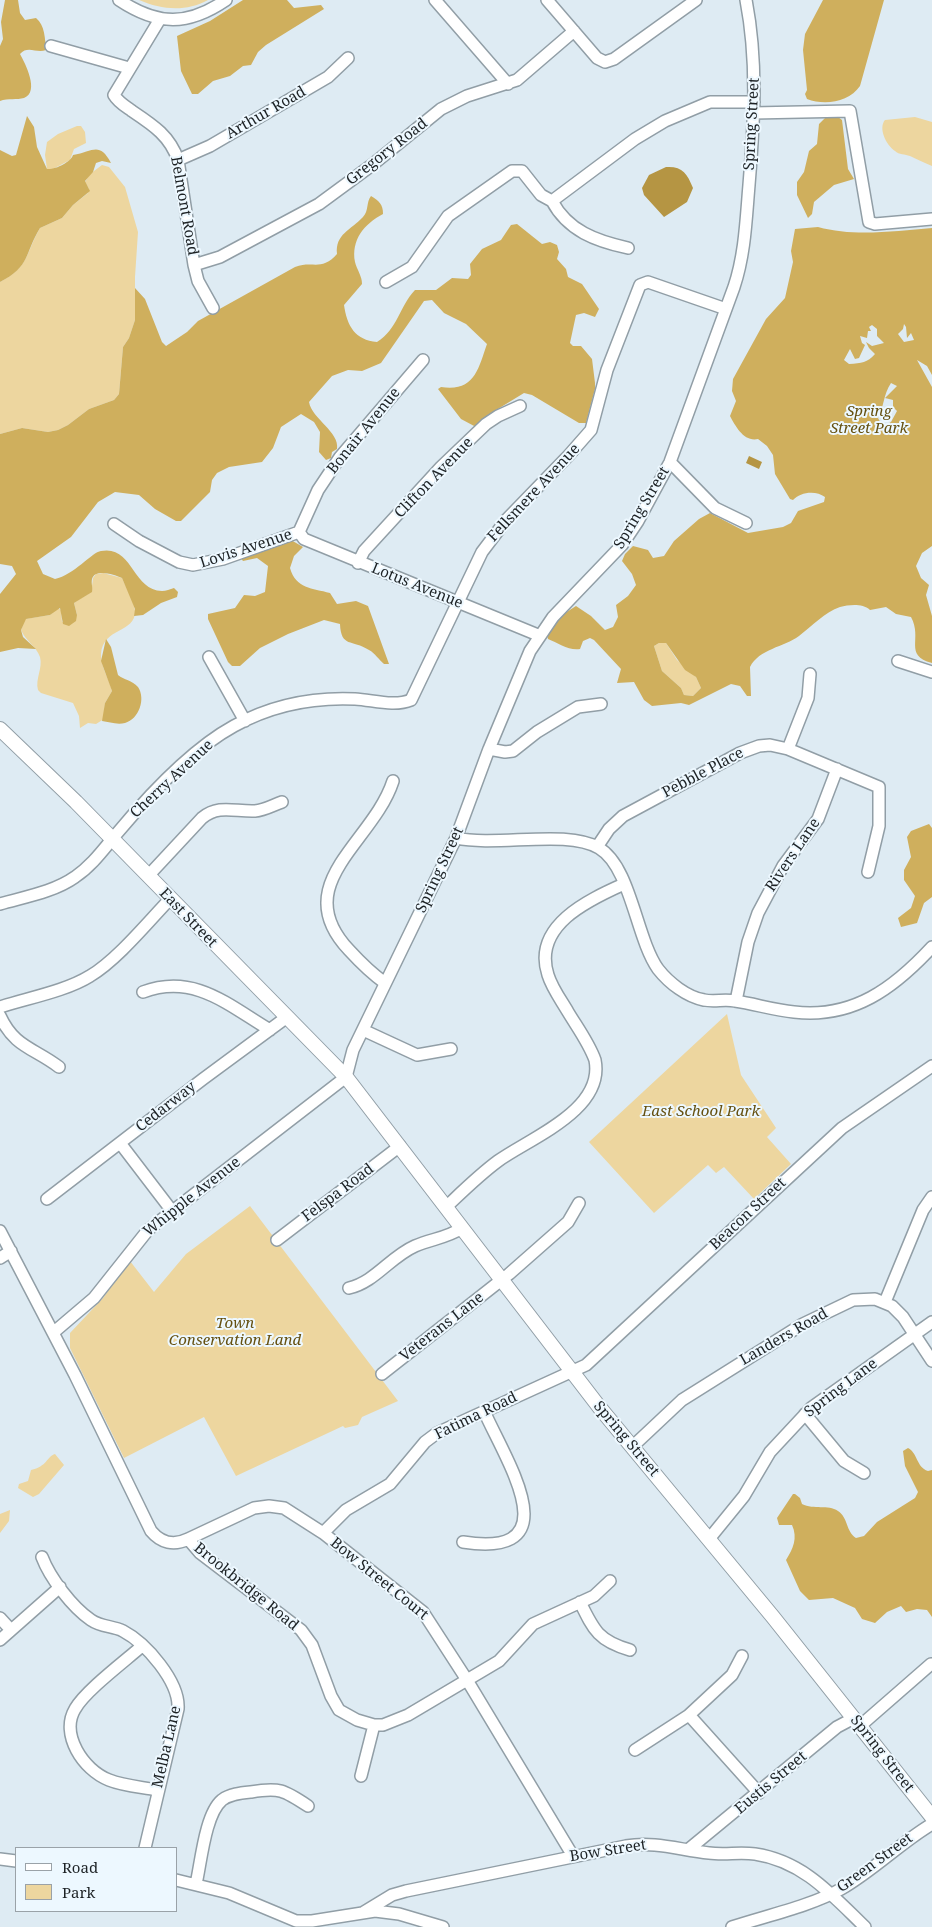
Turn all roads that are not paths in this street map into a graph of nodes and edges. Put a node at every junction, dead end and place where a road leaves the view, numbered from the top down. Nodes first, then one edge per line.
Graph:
1 (119, 0) edge
2 (226, 0) edge
3 (435, 0) edge
4 (548, 0) edge
5 (696, 0) edge
6 (746, 0) edge
7 (160, 19) junction
8 (574, 31) junction
9 (51, 46) dead end
10 (348, 58) dead end
11 (129, 68) junction
12 (508, 84) junction
13 (754, 107) junction
14 (178, 160) junction
15 (552, 201) junction
16 (932, 219) edge
17 (628, 248) dead end
18 (194, 265) junction
19 (386, 282) dead end
20 (213, 308) dead end
21 (726, 309) junction
22 (423, 360) dead end
23 (520, 406) dead end
24 (670, 462) junction
25 (746, 523) dead end
26 (114, 524) dead end
27 (299, 532) junction
28 (358, 563) junction
29 (456, 603) junction
30 (538, 636) junction
31 (208, 657) dead end
32 (898, 661) dead end
33 (932, 672) edge
34 (810, 674) dead end
35 (412, 699) joint
36 (601, 704) dead end
37 (245, 720) junction
38 (0, 730) edge
39 (488, 749) junction
40 (788, 749) junction
41 (837, 769) junction
42 (393, 781) dead end
43 (282, 802) dead end
44 (456, 838) junction
45 (112, 840) junction
46 (597, 847) junction
47 (868, 872) dead end
48 (148, 876) junction
49 (624, 884) junction
50 (170, 899) junction
51 (0, 904) edge
52 (932, 947) edge
53 (385, 983) junction
54 (143, 992) dead end
55 (736, 1001) junction
56 (0, 1007) edge
57 (0, 1016) edge
58 (287, 1018) junction
59 (270, 1030) junction
60 (363, 1030) junction
61 (451, 1049) dead end
62 (353, 1050) junction
63 (334, 1064) junction
64 (932, 1066) edge
65 (59, 1067) dead end
66 (346, 1077) junction
67 (120, 1143) junction
68 (400, 1146) junction
69 (932, 1197) edge
70 (47, 1199) dead end
71 (579, 1203) dead end
72 (446, 1207) junction
73 (172, 1211) junction
74 (462, 1228) junction
75 (0, 1231) edge
76 (277, 1240) dead end
77 (11, 1251) junction
78 (0, 1258) edge
79 (502, 1280) junction
80 (348, 1288) dead end
81 (886, 1302) junction
82 (932, 1322) edge
83 (54, 1332) junction
84 (914, 1335) junction
85 (932, 1361) edge
86 (572, 1371) junction
87 (382, 1374) dead end
88 (484, 1411) junction
89 (805, 1414) junction
90 (632, 1447) junction
91 (864, 1473) dead end
92 (322, 1532) junction
93 (188, 1539) junction
94 (709, 1539) junction
95 (463, 1542) dead end
96 (42, 1557) dead end
97 (610, 1581) dead end
98 (60, 1587) junction
99 (580, 1602) junction
100 (0, 1618) edge
101 (11, 1630) junction
102 (0, 1640) edge
103 (142, 1646) junction
104 (630, 1650) dead end
105 (742, 1656) dead end
106 (932, 1664) edge
107 (467, 1680) junction
108 (689, 1715) junction
109 (857, 1722) junction
110 (374, 1725) junction
111 (635, 1750) dead end
112 (361, 1776) dead end
113 (157, 1790) junction
114 (759, 1793) junction
115 (308, 1806) dead end
116 (932, 1818) edge
117 (932, 1824) edge
118 (145, 1847) edge
119 (689, 1849) junction
120 (573, 1856) junction
121 (0, 1859) edge
122 (15, 1861) edge
123 (178, 1880) edge
124 (196, 1884) junction
125 (831, 1894) junction
126 (364, 1912) junction
127 (443, 1927) edge
128 (732, 1927) edge
129 (865, 1927) edge

1 - 7 street
2 - 7 street
3 - 12 street
4 - 8 street
5 - 8 street
6 - 13 street, Spring Street
7 - 11 street
8 - 12 street, Gregory Road
9 - 11 street
10 - 14 street, Arthur Road
11 - 14 street, Belmont Road
12 - 18 street, Gregory Road
13 - 15 street
13 - 16 street
13 - 21 street, Spring Street
14 - 18 street, Belmont Road
15 - 17 street
15 - 19 street
18 - 20 street, Belmont Road
21 - 24 street, Spring Street
21 - 29 street, Fellsmere Avenue
22 - 27 street, Bonair Avenue
23 - 28 street, Clifton Avenue
24 - 25 street
24 - 30 street, Spring Street
26 - 27 street, Lovis Avenue
27 - 28 street, Lotus Avenue
28 - 29 street, Lotus Avenue
29 - 30 street, Lotus Avenue
29 - 35 street, Fellsmere Avenue
30 - 39 street, Spring Street
31 - 37 street
32 - 33 street
34 - 40 street
35 - 37 street, Cherry Avenue
36 - 39 street
37 - 45 street, Cherry Avenue
38 - 45 main road, East Street
39 - 44 street, Spring Street
40 - 41 street, Pebble Place
40 - 46 street, Pebble Place
41 - 47 street, Pebble Place
41 - 55 street, Rivers Lane
42 - 53 street
43 - 48 street
44 - 46 street
44 - 53 street, Spring Street
45 - 48 main road, East Street
45 - 51 street, Cherry Avenue
46 - 49 street
48 - 50 main road, East Street
49 - 55 street
49 - 72 street
50 - 56 street
50 - 58 main road, East Street
52 - 55 street
53 - 60 street, Spring Street
54 - 59 street
57 - 65 street
58 - 59 street, Cedarway
58 - 63 main road, East Street
59 - 67 street, Cedarway
60 - 61 street
60 - 62 street, Spring Street
62 - 63 street, Spring Street
62 - 66 street, Spring Street
63 - 66 main road, East Street
64 - 86 street, Beacon Street
66 - 68 main road, Spring Street
66 - 73 street, Whipple Avenue
67 - 70 street, Cedarway
67 - 73 street
68 - 72 main road, Spring Street
68 - 76 street, Felspa Road
69 - 81 street
71 - 79 street, Veterans Lane
72 - 74 main road, Spring Street
73 - 83 street, Whipple Avenue
74 - 79 main road, Spring Street
74 - 80 street
75 - 77 street, Brookbridge Road
77 - 78 street
77 - 83 street, Brookbridge Road
79 - 86 main road, Spring Street
79 - 87 street, Veterans Lane
81 - 84 street
81 - 90 street, Landers Road
82 - 84 street, Spring Lane
83 - 93 street, Brookbridge Road
84 - 85 street
84 - 89 street, Spring Lane
86 - 88 street, Fatima Road
86 - 90 main road, Spring Street
88 - 92 street, Fatima Road
88 - 95 street
89 - 91 street
89 - 94 street, Spring Lane
90 - 94 main road, Spring Street
92 - 93 street, Bow Street Court
92 - 107 street, Bow Street Court
93 - 110 street, Brookbridge Road
94 - 109 main road, Spring Street
96 - 98 street, Melba Lane
97 - 99 street
98 - 101 street
98 - 103 street, Melba Lane
99 - 104 street
99 - 107 street
100 - 101 street
101 - 102 street
103 - 113 street, Melba Lane
103 - 113 street
105 - 108 street
106 - 109 street, Eustis Street
107 - 110 street
107 - 120 street, Bow Street Court
108 - 111 street
108 - 114 street
109 - 114 street, Eustis Street
109 - 116 main road, Spring Street
110 - 112 street
113 - 118 street, Melba Lane
114 - 119 street, Eustis Street
115 - 124 street
117 - 125 street, Green Street
119 - 120 street, Bow Street
119 - 125 street, Bow Street
120 - 126 street, Bow Street
121 - 122 street
123 - 124 street
124 - 126 street
125 - 128 street, Green Street
125 - 129 street, Bow Street
126 - 127 street

